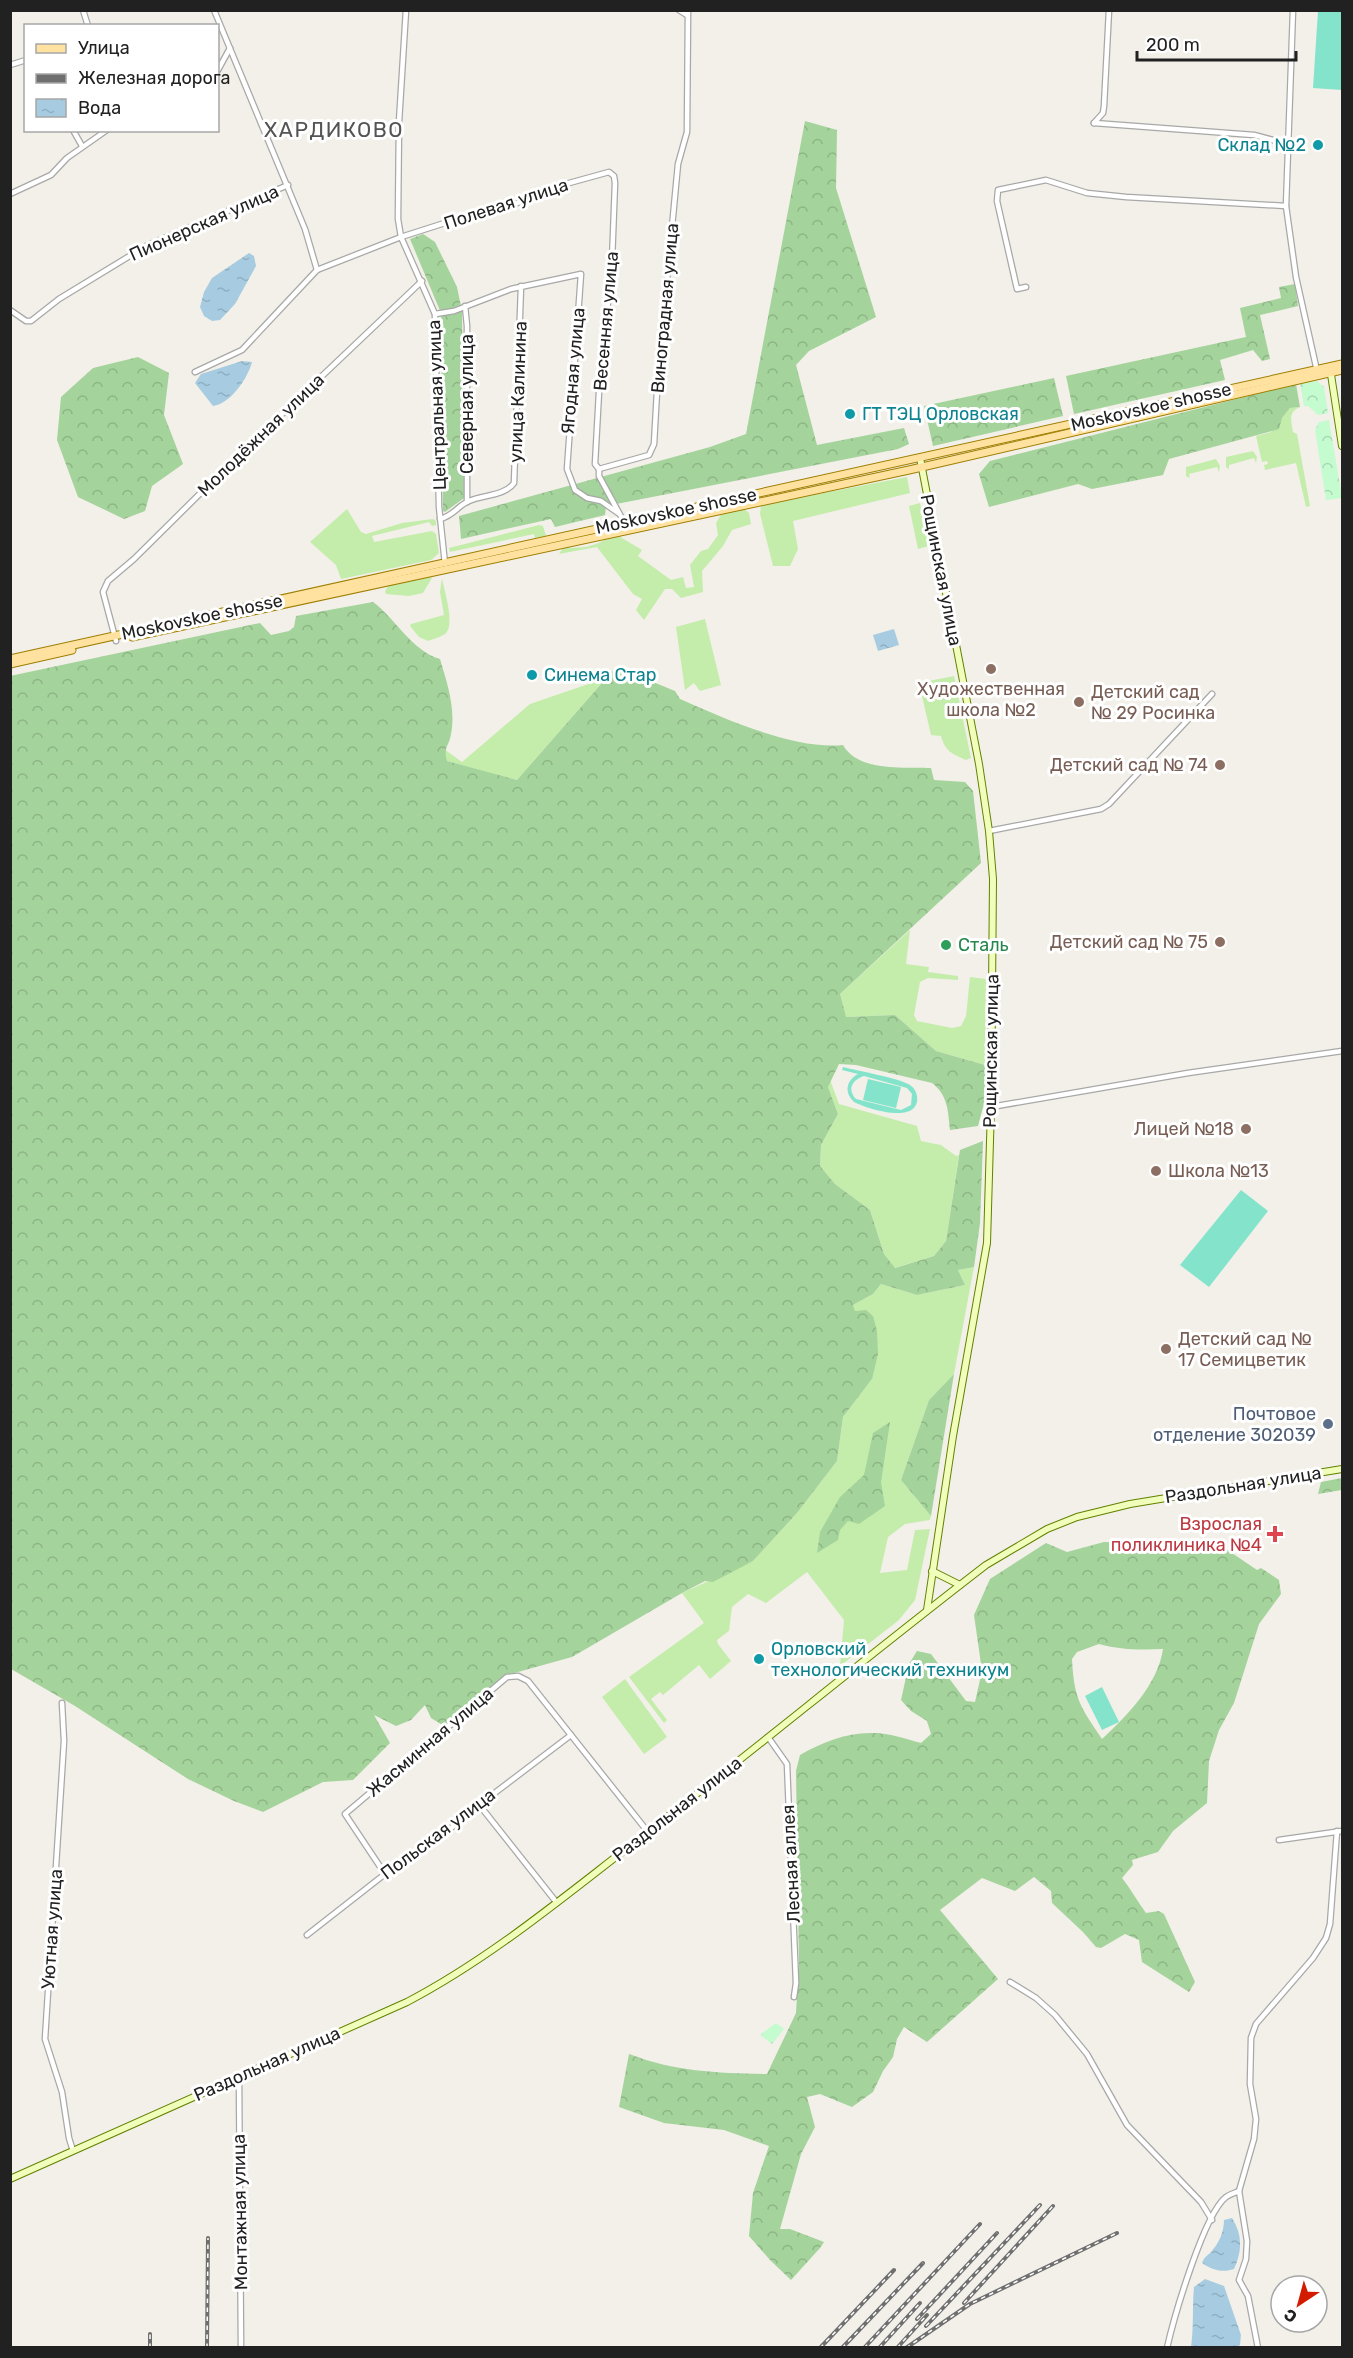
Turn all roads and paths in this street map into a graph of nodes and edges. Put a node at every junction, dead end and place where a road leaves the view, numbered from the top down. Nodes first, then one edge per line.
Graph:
1 (406, 10) edge
2 (679, 10) edge
3 (1108, 10) edge
4 (1293, 10) edge
5 (687, 13) edge
6 (219, 27) edge
7 (230, 48) junction
8 (219, 68) edge
9 (74, 132) edge
10 (104, 132) edge
11 (82, 147) junction
12 (1288, 149) junction
13 (611, 173) joint
14 (288, 185) junction
15 (10, 194) edge
16 (1286, 206) junction
17 (401, 237) junction
18 (317, 270) junction
19 (422, 281) junction
20 (521, 286) junction
21 (1026, 287) dead end
22 (465, 306) junction
23 (10, 310) edge
24 (435, 315) junction
25 (1342, 364) edge
26 (1330, 370) junction
27 (1342, 370) edge
28 (195, 372) dead end
29 (1317, 373) junction
30 (1342, 446) edge
31 (920, 458) junction
32 (922, 467) junction
33 (598, 469) junction
34 (467, 502) junction
35 (621, 514) junction
36 (440, 519) junction
37 (624, 522) junction
38 (445, 566) junction
39 (116, 638) junction
40 (10, 659) edge
41 (10, 664) edge
42 (1212, 694) dead end
43 (989, 831) junction
44 (1342, 1051) edge
45 (991, 1107) junction
46 (1342, 1469) edge
47 (932, 1570) junction
48 (960, 1585) junction
49 (927, 1610) junction
50 (62, 1703) dead end
51 (571, 1735) junction
52 (768, 1737) junction
53 (481, 1807) junction
54 (1340, 1831) edge
55 (648, 1832) junction
56 (1280, 1840) dead end
57 (385, 1874) junction
58 (557, 1903) junction
59 (307, 1935) dead end
60 (1010, 1982) dead end
61 (794, 1997) dead end
62 (239, 2077) junction
63 (73, 2151) junction
64 (10, 2179) edge
65 (1239, 2191) junction
66 (1212, 2220) junction
67 (241, 2348) edge
68 (1167, 2348) edge
69 (1258, 2348) edge

1 - 17 street, Центральная улица
2 - 5 street
3 - 12 street
4 - 12 street
5 - 33 street, Виноградная улица
6 - 7 street
7 - 8 street
7 - 14 street
9 - 11 street
10 - 11 street
11 - 15 street
12 - 16 street
13 - 17 street, Полевая улица
13 - 33 street, Весенняя улица
14 - 18 street
14 - 23 street, Пионерская улица
16 - 21 street
16 - 29 street
17 - 18 street, Полевая улица
17 - 19 street, Центральная улица
18 - 28 street
19 - 24 street, Центральная улица
19 - 39 street, Молодёжная улица
20 - 22 street
20 - 34 street, улица Калинина
20 - 35 street, Ягодная улица
22 - 24 street
22 - 34 street, Северная улица
24 - 36 street, Центральная улица
25 - 26 main road, Moskovskoe shosse
26 - 27 main road, Moskovskoe shosse
26 - 29 main road, Moskovskoe shosse
26 - 30 main road
29 - 31 main road, Moskovskoe shosse
29 - 32 main road, Moskovskoe shosse
31 - 32 main road, Рощинская улица
31 - 37 main road, Moskovskoe shosse
32 - 38 main road, Moskovskoe shosse
32 - 43 main road, Рощинская улица
33 - 35 street
34 - 36 street
35 - 37 street
36 - 38 street, Центральная улица
37 - 38 main road, Moskovskoe shosse
38 - 39 main road, Moskovskoe shosse
39 - 40 main road, Moskovskoe shosse
39 - 41 main road, Moskovskoe shosse
42 - 43 street
43 - 45 main road, Рощинская улица
44 - 45 street
45 - 47 main road, Рощинская улица
46 - 48 main road, Раздольная улица
47 - 48 main road
47 - 49 main road, Рощинская улица
48 - 49 main road, Раздольная улица
49 - 52 main road, Раздольная улица
50 - 63 street, Уютная улица
51 - 53 street, Польская улица
51 - 55 street
51 - 57 street, Жасминная улица
52 - 55 main road, Раздольная улица
52 - 61 street, Лесная аллея
53 - 57 street, Польская улица
53 - 58 street
54 - 56 street
54 - 65 street
55 - 58 main road, Раздольная улица
57 - 59 street, Польская улица
58 - 62 main road, Раздольная улица
60 - 66 street
62 - 63 main road, Раздольная улица
62 - 67 street, Монтажная улица
63 - 64 main road, Раздольная улица
65 - 66 street
65 - 69 street
66 - 68 street

